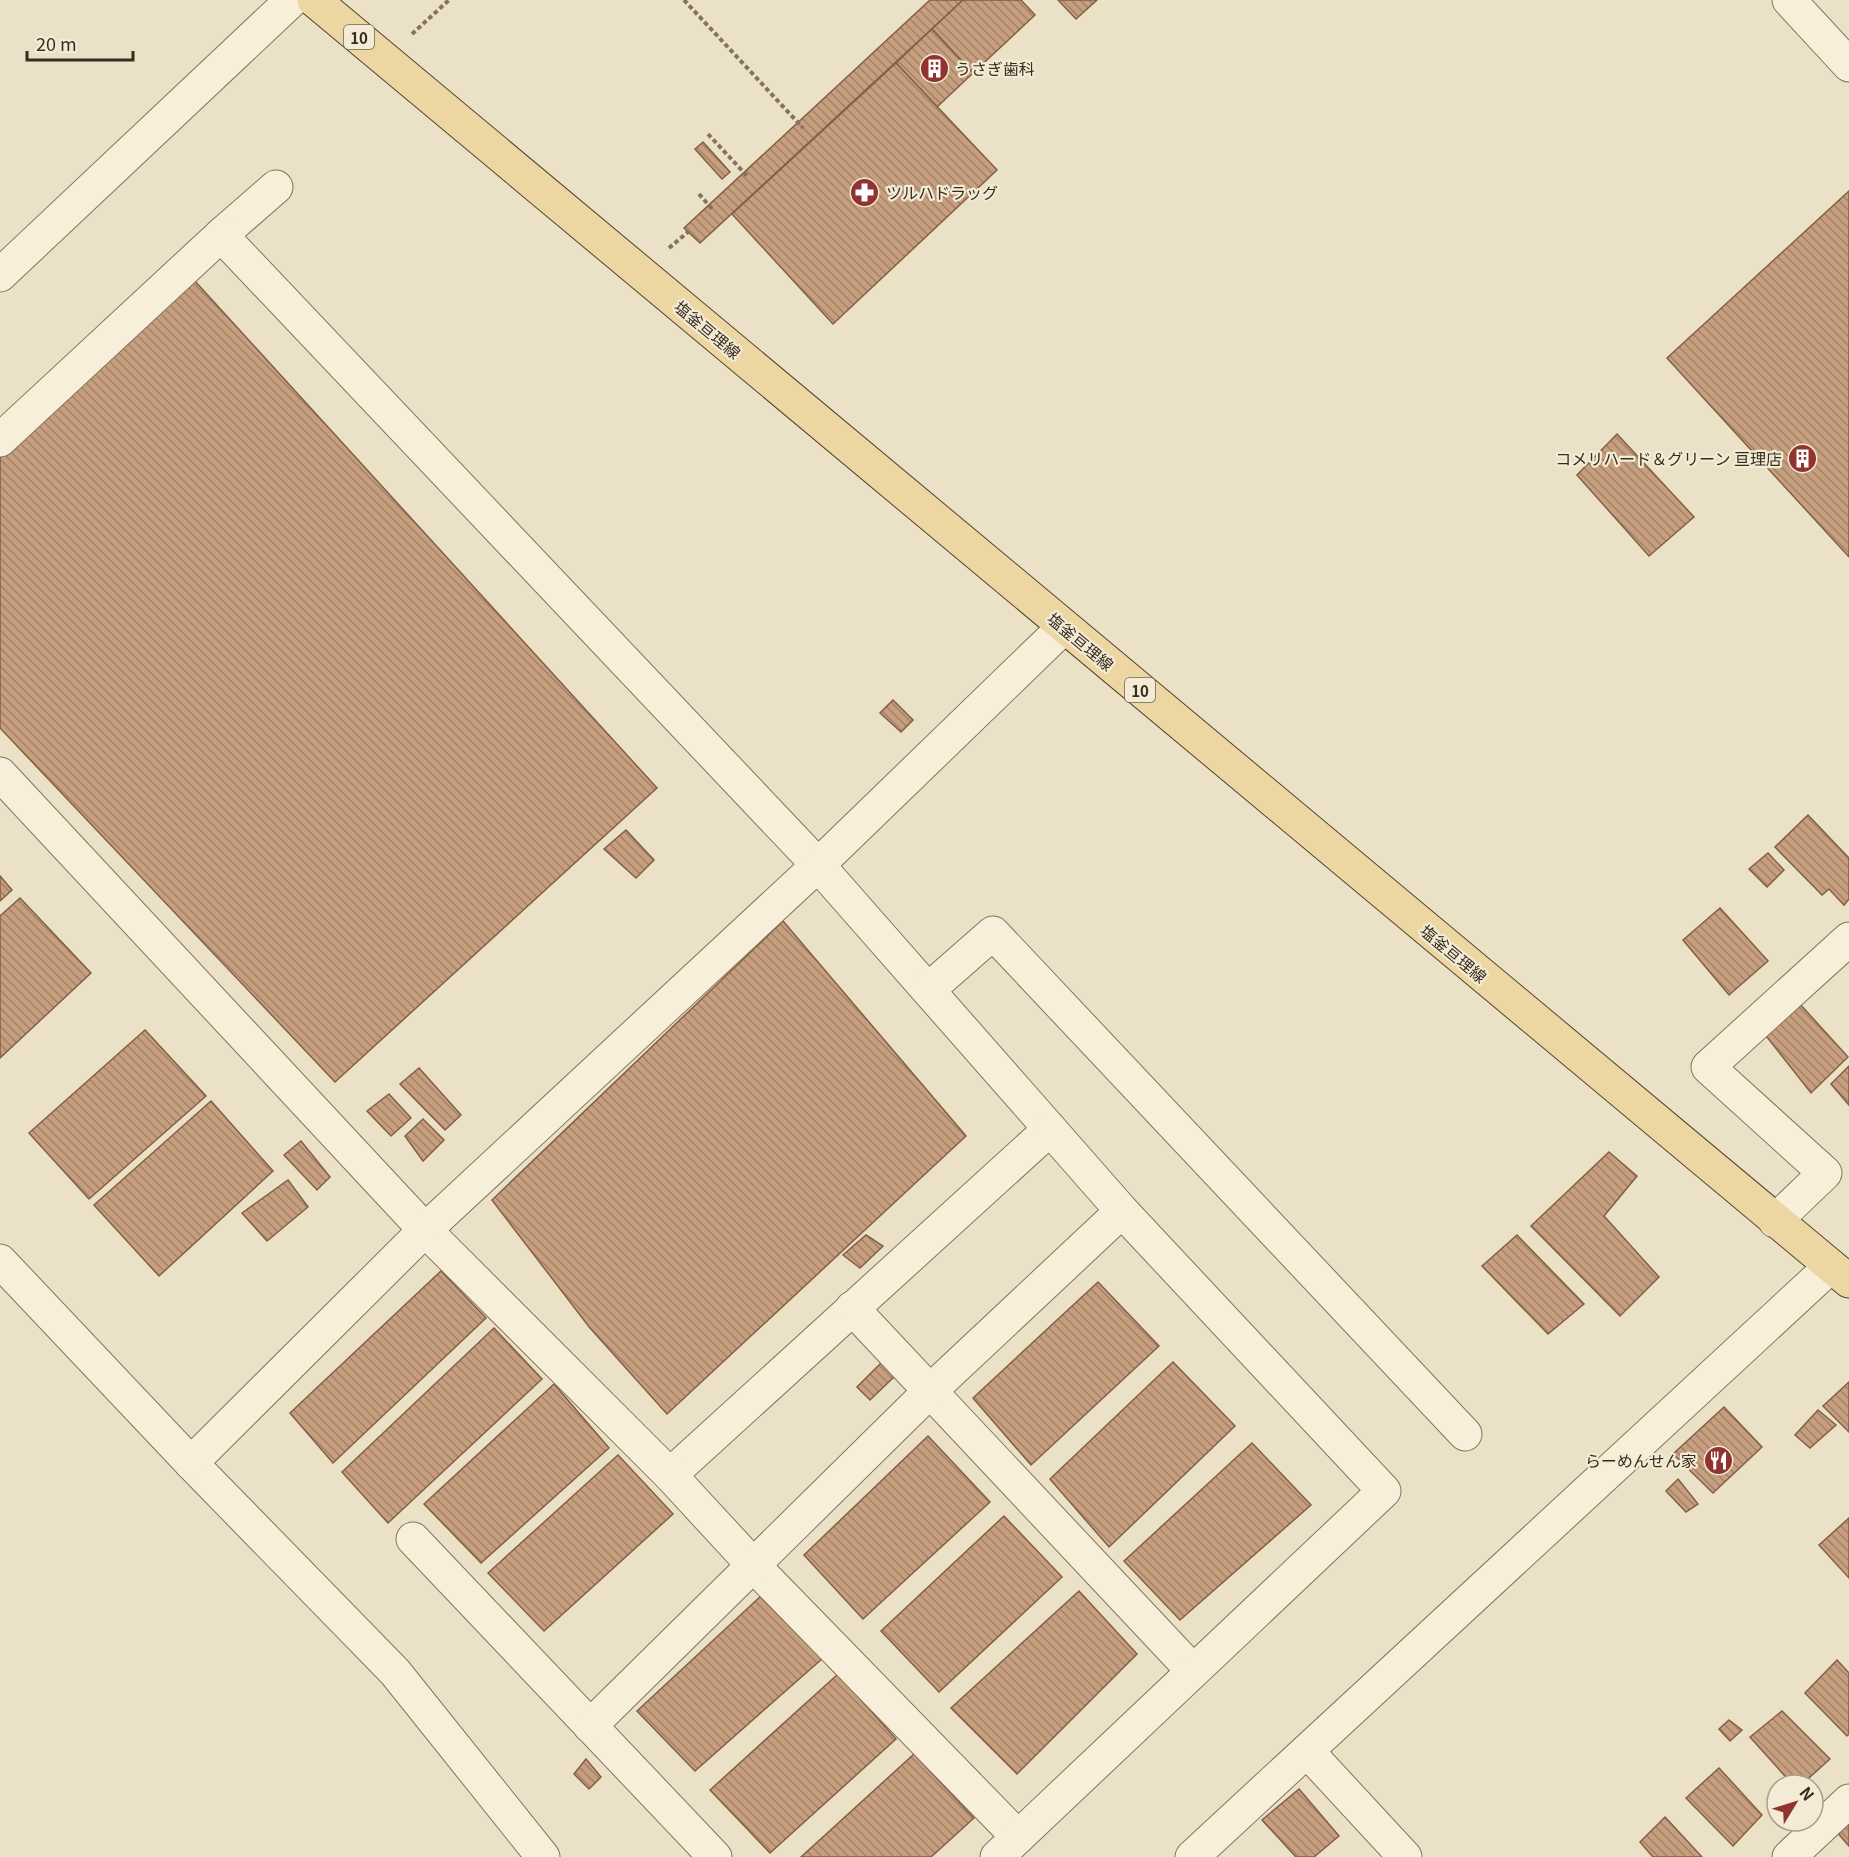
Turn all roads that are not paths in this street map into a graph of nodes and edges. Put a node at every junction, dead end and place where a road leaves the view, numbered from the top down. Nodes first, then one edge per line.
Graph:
1 (292, 0) edge
2 (314, 0) edge
3 (1789, 0) edge
4 (1849, 65) edge
5 (276, 187) dead end
6 (221, 235) junction
7 (0, 275) edge
8 (0, 440) edge
9 (1064, 627) junction
10 (0, 774) edge
11 (818, 864) junction
12 (1849, 939) edge
13 (928, 990) junction
14 (1050, 1129) junction
15 (1122, 1211) junction
16 (1775, 1221) junction
17 (425, 1230) junction
18 (0, 1261) edge
19 (1840, 1274) edge
20 (852, 1308) junction
21 (928, 1392) junction
22 (1465, 1434) dead end
23 (190, 1463) junction
24 (670, 1475) junction
25 (413, 1539) dead end
26 (754, 1566) junction
27 (1193, 1671) junction
28 (590, 1726) junction
29 (1307, 1751) junction
30 (1849, 1801) edge
31 (1008, 1847) edge
32 (543, 1857) edge
33 (715, 1857) edge
34 (1192, 1857) edge
35 (1405, 1857) edge
36 (1789, 1857) edge

1 - 7 street
2 - 9 main road, 塩釜亘理線 / 10
3 - 4 street
5 - 6 street
6 - 8 street
6 - 11 street
9 - 11 street
9 - 16 main road, 塩釜亘理線 / 10
10 - 17 street
11 - 13 street
11 - 17 street
12 - 16 street
13 - 14 street
13 - 22 street
14 - 15 street
14 - 20 street
15 - 21 street
15 - 27 street
16 - 19 main road, 塩釜亘理線 / 10
17 - 23 street
17 - 24 street
18 - 23 street
19 - 29 street
20 - 21 street
20 - 24 street
21 - 26 street
21 - 27 street
23 - 32 street
24 - 26 street
25 - 28 street
26 - 28 street
26 - 31 street
27 - 31 street
28 - 33 street
29 - 34 street
29 - 35 street
30 - 36 street

